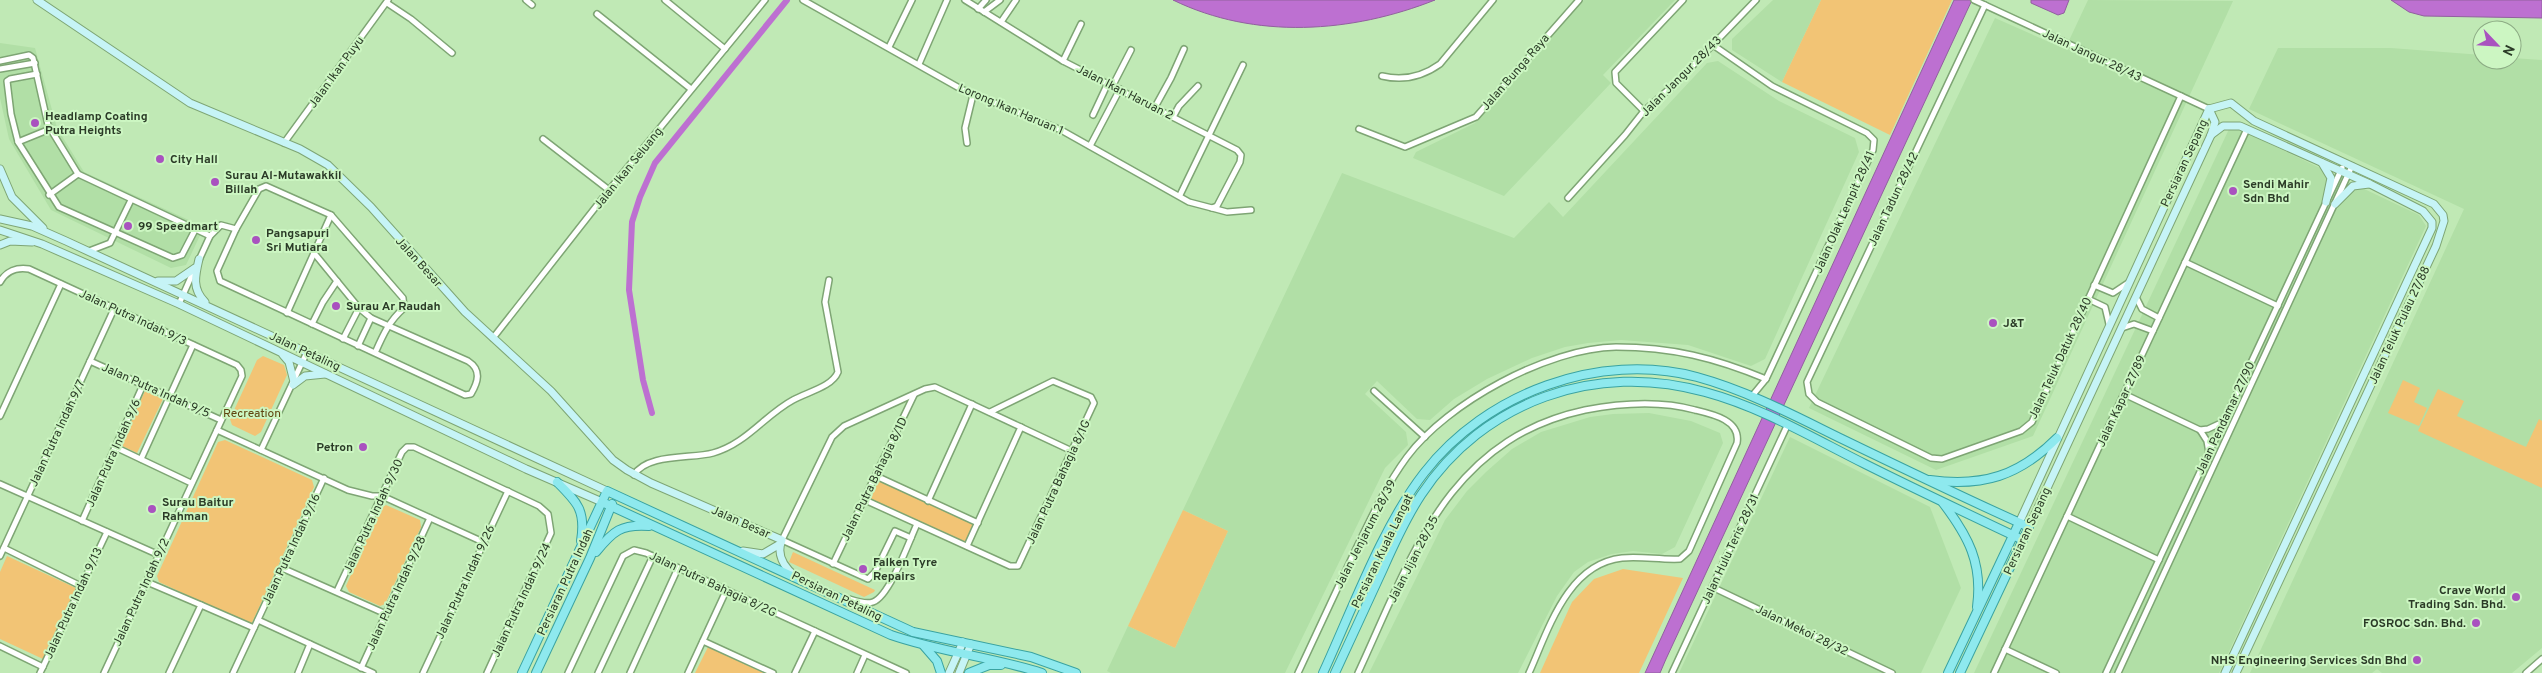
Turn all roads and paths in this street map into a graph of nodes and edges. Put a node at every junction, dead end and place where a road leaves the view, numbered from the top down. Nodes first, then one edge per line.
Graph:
1 (37, 0) edge
2 (526, 0) edge
3 (664, 0) edge
4 (765, 0) edge
5 (803, 0) edge
6 (912, 0) edge
7 (947, 0) edge
8 (965, 0) edge
9 (986, 0) edge
10 (1000, 0) edge
11 (1016, 0) edge
12 (1494, 0) edge
13 (1579, 0) edge
14 (1683, 0) edge
15 (1756, 0) edge
16 (388, 1) edge
17 (1976, 1) edge
18 (532, 5) dead end
19 (1985, 5) junction
20 (981, 11) junction
21 (597, 14) dead end
22 (1001, 22) junction
23 (1081, 24) dead end
24 (1712, 44) junction
25 (888, 47) junction
26 (725, 49) junction
27 (1184, 49) dead end
28 (1131, 50) dead end
29 (452, 53) dead end
30 (1063, 60) junction
31 (0, 61) edge
32 (35, 63) junction
33 (919, 64) junction
34 (1244, 65) dead end
35 (0, 69) edge
36 (37, 74) junction
37 (1382, 76) dead end
38 (1110, 84) junction
39 (1198, 86) dead end
40 (691, 89) junction
41 (1120, 89) junction
42 (973, 95) junction
43 (2181, 96) junction
44 (1155, 107) junction
45 (2210, 109) junction
46 (1644, 111) junction
47 (1093, 115) dead end
48 (1173, 116) junction
49 (50, 128) junction
50 (2247, 129) junction
51 (1359, 130) dead end
52 (1209, 135) junction
53 (2211, 135) junction
54 (543, 140) dead end
55 (18, 142) junction
56 (284, 143) junction
57 (967, 143) dead end
58 (1090, 146) junction
59 (2322, 162) junction
60 (2344, 162) junction
61 (2352, 166) junction
62 (0, 169) edge
63 (2340, 171) junction
64 (78, 174) junction
65 (2349, 174) junction
66 (2175, 184) junction
67 (2370, 184) junction
68 (2186, 188) junction
69 (609, 190) junction
70 (49, 195) junction
71 (1180, 195) junction
72 (1568, 198) dead end
73 (131, 200) junction
74 (2326, 202) junction
75 (2335, 204) junction
76 (1212, 208) junction
77 (1251, 210) dead end
78 (331, 215) junction
79 (0, 219) edge
80 (236, 229) junction
81 (0, 230) edge
82 (196, 230) junction
83 (48, 233) junction
84 (115, 233) junction
85 (210, 236) junction
86 (42, 244) junction
87 (0, 245) edge
88 (88, 251) junction
89 (314, 252) junction
90 (199, 259) junction
91 (2185, 262) junction
92 (195, 268) junction
93 (152, 280) junction
94 (829, 280) dead end
95 (337, 281) junction
96 (0, 282) edge
97 (2129, 282) junction
98 (60, 284) junction
99 (2094, 285) junction
100 (184, 294) junction
101 (2136, 297) junction
102 (2088, 299) junction
103 (179, 304) junction
104 (208, 306) junction
105 (2278, 306) junction
106 (359, 308) junction
107 (114, 309) junction
108 (287, 312) junction
109 (371, 318) junction
110 (2159, 318) junction
111 (312, 324) junction
112 (388, 324) junction
113 (2109, 324) junction
114 (2122, 328) junction
115 (2153, 331) junction
116 (493, 338) junction
117 (343, 339) junction
118 (193, 345) junction
119 (358, 346) junction
120 (307, 352) junction
121 (282, 354) junction
122 (375, 354) junction
123 (90, 361) junction
124 (302, 363) junction
125 (327, 375) junction
126 (242, 376) joint
127 (1766, 379) junction
128 (294, 383) junction
129 (143, 385) junction
130 (1374, 391) dead end
131 (914, 394) junction
132 (1810, 394) joint
133 (2124, 394) junction
134 (169, 396) junction
135 (1752, 396) junction
136 (972, 404) junction
137 (990, 412) junction
138 (0, 416) edge
139 (221, 420) junction
140 (2224, 422) junction
141 (1785, 424) junction
142 (1021, 427) junction
143 (217, 430) junction
144 (2200, 430) junction
145 (1425, 437) junction
146 (2057, 438) junction
147 (115, 447) junction
148 (414, 447) joint
149 (261, 450) junction
150 (1072, 451) junction
151 (2209, 454) junction
152 (141, 459) junction
153 (634, 475) junction
154 (876, 476) junction
155 (324, 478) junction
156 (1923, 479) junction
157 (556, 482) junction
158 (191, 483) junction
159 (0, 484) edge
160 (508, 491) junction
161 (607, 491) junction
162 (616, 495) junction
163 (382, 496) junction
164 (28, 497) junction
165 (865, 500) junction
166 (928, 501) junction
167 (602, 502) junction
168 (1942, 503) junction
169 (611, 506) junction
170 (2067, 516) junction
171 (430, 518) junction
172 (82, 521) junction
173 (978, 523) junction
174 (2019, 523) junction
175 (917, 524) junction
176 (654, 526) junction
177 (2029, 527) junction
178 (107, 532) junction
179 (2013, 535) junction
180 (911, 538) junction
181 (2023, 540) junction
182 (483, 542) junction
183 (781, 542) junction
184 (967, 546) junction
185 (4, 548) junction
186 (739, 550) junction
187 (578, 552) junction
188 (159, 555) junction
189 (0, 556) edge
190 (653, 556) junction
191 (590, 558) junction
192 (2159, 560) junction
193 (834, 564) junction
194 (282, 568) junction
195 (678, 568) junction
196 (795, 576) junction
197 (147, 582) junction
198 (81, 586) junction
199 (1712, 587) junction
200 (726, 590) junction
201 (337, 591) junction
202 (1360, 594) junction
203 (843, 598) junction
204 (1370, 598) junction
205 (201, 605) junction
206 (386, 614) junction
207 (1976, 616) junction
208 (258, 620) junction
209 (254, 628) junction
210 (815, 631) junction
211 (703, 641) junction
212 (967, 643) junction
213 (310, 644) junction
214 (0, 646) edge
215 (924, 646) junction
216 (2005, 649) junction
217 (963, 653) junction
218 (865, 655) junction
219 (2542, 659) edge
220 (1340, 661) junction
221 (1008, 664) junction
222 (43, 667) junction
223 (361, 668) junction
224 (40, 673) edge
225 (104, 673) edge
226 (169, 673) edge
227 (233, 673) edge
228 (298, 673) edge
229 (373, 673) edge
230 (422, 673) edge
231 (487, 673) edge
232 (522, 673) edge
233 (536, 673) edge
234 (568, 673) edge
235 (598, 673) edge
236 (630, 673) edge
237 (688, 673) edge
238 (773, 673) edge
239 (795, 673) edge
240 (857, 673) edge
241 (906, 673) edge
242 (941, 673) edge
243 (949, 673) edge
244 (959, 673) edge
245 (969, 673) edge
246 (1042, 673) edge
247 (1076, 673) edge
248 (1298, 673) edge
249 (1323, 673) edge
250 (1335, 673) edge
251 (1340, 673) edge
252 (1358, 673) edge
253 (1528, 673) edge
254 (1672, 673) edge
255 (1892, 673) edge
256 (1948, 673) edge
257 (1960, 673) edge
258 (1994, 673) edge
259 (2056, 673) edge
260 (2106, 673) edge
261 (2118, 673) edge
262 (2225, 673) edge
263 (2236, 673) edge
264 (2526, 673) edge

1 - 56 street, Jalan Besar
2 - 18 street
3 - 26 street
4 - 26 street, Jalan Ikan Seluang
5 - 25 street, Lorong Ikan Haruan 1
6 - 25 street
7 - 33 street
8 - 20 street, Jalan Ikan Haruan 2
9 - 20 street
10 - 20 street
11 - 22 street
12 - 37 street
13 - 51 street, Jalan Bunga Raya
14 - 46 street
15 - 24 street, Jalan Jangur 28/43
16 - 29 street
16 - 56 street, Jalan Ikan Puyu
17 - 19 street, Jalan Jangur 28/43
19 - 43 street, Jalan Jangur 28/43
19 - 132 street, Jalan Tadun 28/42
20 - 22 street, Jalan Ikan Haruan 2
21 - 40 street
22 - 30 street, Jalan Ikan Haruan 2
23 - 30 street
24 - 46 street, Jalan Jangur 28/43
24 - 127 street, Jalan Olak Lempit 28/41
25 - 33 street, Lorong Ikan Haruan 1
26 - 40 street, Jalan Ikan Seluang
27 - 44 street
28 - 38 street
30 - 38 street, Jalan Ikan Haruan 2
31 - 32 street
32 - 35 street
32 - 36 street
33 - 42 street, Lorong Ikan Haruan 1
34 - 52 street
36 - 49 street
36 - 55 street
38 - 41 street, Jalan Ikan Haruan 2
38 - 47 street
39 - 48 street
40 - 69 street, Jalan Ikan Seluang
41 - 44 street, Jalan Ikan Haruan 2
41 - 58 street
42 - 57 street
42 - 58 street, Lorong Ikan Haruan 1
43 - 45 street, Jalan Jangur 28/43
43 - 99 street, Jalan Teluk Datuk 28/40
44 - 48 street, Jalan Ikan Haruan 2
45 - 53 street, Persiaran Sepang
45 - 60 street, Jalan Teluk Pulau 27/88
45 - 66 street, Persiaran Sepang
46 - 72 street, Jalan Jangur 28/43
48 - 52 street, Jalan Ikan Haruan 2
49 - 55 street
49 - 64 street
50 - 53 street, Jalan Teluk Pulau 27/88
50 - 59 street, Jalan Teluk Pulau 27/88
50 - 91 street, Jalan Kapar 27/89
52 - 71 street
52 - 76 street, Jalan Ikan Haruan 2
53 - 68 street, Persiaran Sepang
54 - 69 street
55 - 70 street
56 - 116 street, Jalan Besar
58 - 71 street, Lorong Ikan Haruan 1
59 - 63 street, Jalan Teluk Pulau 27/88
59 - 74 street
60 - 61 street, Jalan Teluk Pulau 27/88
60 - 63 street, Jalan Pendamar 27/90
61 - 65 street, Jalan Pendamar 27/90
61 - 263 street, Jalan Teluk Pulau 27/88
62 - 83 street
63 - 65 street, Jalan Teluk Pulau 27/88
63 - 74 street, Jalan Pendamar 27/90
64 - 70 street
64 - 73 street
65 - 67 street, Jalan Teluk Pulau 27/88
65 - 75 street, Jalan Pendamar 27/90
66 - 68 street
66 - 97 street, Persiaran Sepang
67 - 75 street
67 - 262 street, Jalan Teluk Pulau 27/88
68 - 101 street, Persiaran Sepang
69 - 116 street, Jalan Ikan Seluang
70 - 84 street
71 - 76 street, Lorong Ikan Haruan 1
73 - 82 street
73 - 84 street
74 - 105 street, Jalan Pendamar 27/90
75 - 261 street, Jalan Pendamar 27/90
76 - 77 street, Lorong Ikan Haruan 1
78 - 80 street
78 - 89 street
78 - 112 street
79 - 83 street, Jalan Petaling
80 - 85 street
80 - 108 street
81 - 86 street, Jalan Petaling
82 - 84 street
82 - 85 street
83 - 88 street, Jalan Petaling
84 - 88 street
85 - 90 street
86 - 87 street
86 - 103 street, Jalan Petaling
88 - 93 street, Jalan Petaling
89 - 95 street
89 - 108 street
90 - 92 street
90 - 104 street
91 - 105 street
91 - 110 street, Jalan Kapar 27/89
92 - 93 street
92 - 100 street
93 - 100 street, Jalan Petaling
94 - 153 street
95 - 106 street
95 - 111 street
96 - 98 street, Jalan Putra Indah 9/3
97 - 99 street
97 - 113 street, Persiaran Sepang
98 - 107 street, Jalan Putra Indah 9/3
98 - 138 street
99 - 102 street, Jalan Teluk Datuk 28/40
100 - 103 street
100 - 104 street, Jalan Petaling
101 - 110 street
101 - 114 street, Persiaran Sepang
102 - 113 street
102 - 132 street, Jalan Teluk Datuk 28/40
103 - 121 street, Jalan Petaling
104 - 120 street, Jalan Petaling
105 - 140 street, Jalan Pendamar 27/90
106 - 109 street
106 - 117 street
107 - 118 street, Jalan Putra Indah 9/3
107 - 123 street, Jalan Putra Indah 9/7
108 - 111 street
109 - 112 street
109 - 119 street
110 - 115 street, Jalan Kapar 27/89
111 - 117 street
112 - 122 street
112 - 122 street
113 - 146 street, Persiaran Sepang
114 - 115 street
114 - 177 street, Persiaran Sepang
115 - 133 street, Jalan Kapar 27/89
116 - 153 street, Jalan Besar
117 - 119 street
118 - 126 street, Jalan Putra Indah 9/3
118 - 134 street
119 - 122 street
120 - 124 street
120 - 161 street, Jalan Petaling
121 - 124 street, Jalan Petaling
121 - 128 street
123 - 129 street, Jalan Putra Indah 9/5
123 - 164 street, Jalan Putra Indah 9/7
124 - 125 street, Jalan Petaling
124 - 128 street
125 - 128 street
125 - 157 street, Jalan Petaling
126 - 139 street, Jalan Putra Indah 9/2
127 - 135 street, Jalan Olak Lempit 28/41
127 - 145 street, Jalan Jenjarum 28/39
128 - 149 street
129 - 134 street, Jalan Putra Indah 9/5
129 - 147 street, Jalan Putra Indah 9/6
130 - 145 street
131 - 136 street
131 - 154 street, Jalan Putra Bahagia 8/1D
131 - 183 street
133 - 144 street
133 - 170 street, Jalan Kapar 27/89
134 - 139 street, Jalan Putra Indah 9/5
134 - 152 street
135 - 156 main road, Persiaran Kuala Langat
135 - 202 main road, Persiaran Kuala Langat
136 - 137 street
136 - 166 street
137 - 142 street
137 - 150 street, Jalan Putra Bahagia 8/1G
139 - 143 street, Jalan Putra Indah 9/2
140 - 144 street
140 - 151 street, Jalan Pendamar 27/90
141 - 168 main road, Persiaran Kuala Langat
141 - 199 street, Jalan Hulu Teris 28/31
141 - 204 main road, Persiaran Kuala Langat
142 - 150 street
142 - 173 street
143 - 149 street, Jalan Putra Indah 9/16
143 - 158 street, Jalan Putra Indah 9/2
144 - 151 street
145 - 248 street, Jalan Jenjarum 28/39
146 - 156 main road
146 - 174 street, Persiaran Sepang
147 - 152 street
147 - 172 street, Jalan Putra Indah 9/6
148 - 160 street, Jalan Putra Indah 9/24
148 - 163 street, Jalan Putra Indah 9/30
149 - 155 street, Jalan Putra Indah 9/16
150 - 184 street, Jalan Putra Bahagia 8/1G
151 - 192 street, Jalan Pendamar 27/90
152 - 158 street
153 - 183 street, Jalan Besar
154 - 165 street, Jalan Putra Bahagia 8/1D
154 - 166 street
155 - 163 street
155 - 194 street, Jalan Putra Indah 9/16
156 - 174 main road, Persiaran Kuala Langat
157 - 167 street, Jalan Petaling
157 - 187 main road
158 - 188 street, Jalan Putra Indah 9/2
159 - 164 street
160 - 182 street, Jalan Putra Indah 9/26
160 - 231 street, Jalan Putra Indah 9/24
161 - 162 main road, Persiaran Petaling
161 - 167 main road, Persiaran Putra Indah
162 - 169 main road, Persiaran Putra Indah
162 - 186 main road, Persiaran Petaling
163 - 171 street
163 - 201 street, Jalan Putra Indah 9/30
164 - 172 street
164 - 185 street, Jalan Putra Indah 9/7
165 - 175 street
165 - 193 street, Jalan Putra Bahagia 8/1D
166 - 173 street
167 - 169 main road, Persiaran Petaling
167 - 187 main road, Persiaran Putra Indah
168 - 179 main road, Persiaran Kuala Langat
168 - 207 main road
169 - 176 main road, Persiaran Petaling
169 - 191 main road, Persiaran Putra Indah
170 - 192 street
170 - 216 street, Jalan Kapar 27/89
171 - 182 street
171 - 206 street, Jalan Putra Indah 9/28
172 - 178 street
173 - 184 street
174 - 177 main road, Persiaran Kuala Langat
174 - 179 main road, Persiaran Sepang
175 - 180 street
175 - 184 street
176 - 191 main road
176 - 215 main road, Persiaran Petaling
177 - 181 main road, Persiaran Sepang
178 - 188 street
178 - 198 street, Jalan Putra Indah 9/13
179 - 181 main road, Persiaran Kuala Langat
179 - 207 main road, Persiaran Sepang
180 - 193 street
180 - 203 street
181 - 257 main road, Persiaran Sepang
182 - 230 street, Jalan Putra Indah 9/26
183 - 186 street
183 - 193 street
183 - 196 street
185 - 189 street, Jalan Putra Indah 9/7
185 - 198 street
186 - 196 main road, Persiaran Petaling
187 - 232 main road, Persiaran Putra Indah
188 - 197 street, Jalan Putra Indah 9/2
190 - 195 street, Jalan Putra Bahagia 8/2G
190 - 234 street, Jalan Putra Bahagia 8/2G
190 - 235 street
191 - 233 main road, Persiaran Putra Indah
192 - 260 street, Jalan Pendamar 27/90
194 - 201 street
194 - 208 street, Jalan Putra Indah 9/16
195 - 200 street, Jalan Putra Bahagia 8/2G
195 - 236 street
196 - 203 main road, Persiaran Petaling
197 - 205 street
197 - 225 street, Jalan Putra Indah 9/2
198 - 222 street, Jalan Putra Indah 9/13
199 - 254 street, Jalan Hulu Teris 28/31
199 - 255 street, Jalan Mekoi 28/32
200 - 210 street, Jalan Putra Bahagia 8/2G
200 - 211 street
201 - 206 street
202 - 204 main road
202 - 249 main road, Persiaran Kuala Langat
203 - 212 main road, Persiaran Petaling
204 - 220 main road, Persiaran Kuala Langat
205 - 209 street
205 - 226 street
206 - 223 street, Jalan Putra Indah 9/28
207 - 256 main road, Persiaran Sepang
208 - 209 street, Jalan Putra Indah 9/16
208 - 213 street
209 - 227 street, Jalan Putra Indah 9/16
210 - 218 street, Jalan Putra Bahagia 8/2G
210 - 239 street
211 - 237 street
211 - 238 street
212 - 217 street
212 - 247 main road, Persiaran Petaling
213 - 223 street
213 - 228 street
214 - 222 street
215 - 217 main road, Persiaran Petaling
215 - 242 main road
216 - 258 street, Jalan Kapar 27/89
216 - 259 street
217 - 221 main road, Persiaran Petaling
217 - 243 street
217 - 244 street
218 - 240 street
218 - 241 street, Jalan Putra Bahagia 8/2G
219 - 264 street
220 - 250 main road, Persiaran Kuala Langat
220 - 251 street
221 - 245 main road
221 - 246 main road, Persiaran Petaling
222 - 224 street, Jalan Putra Indah 9/13
223 - 229 street
252 - 253 street, Jalan Jijan 28/35

